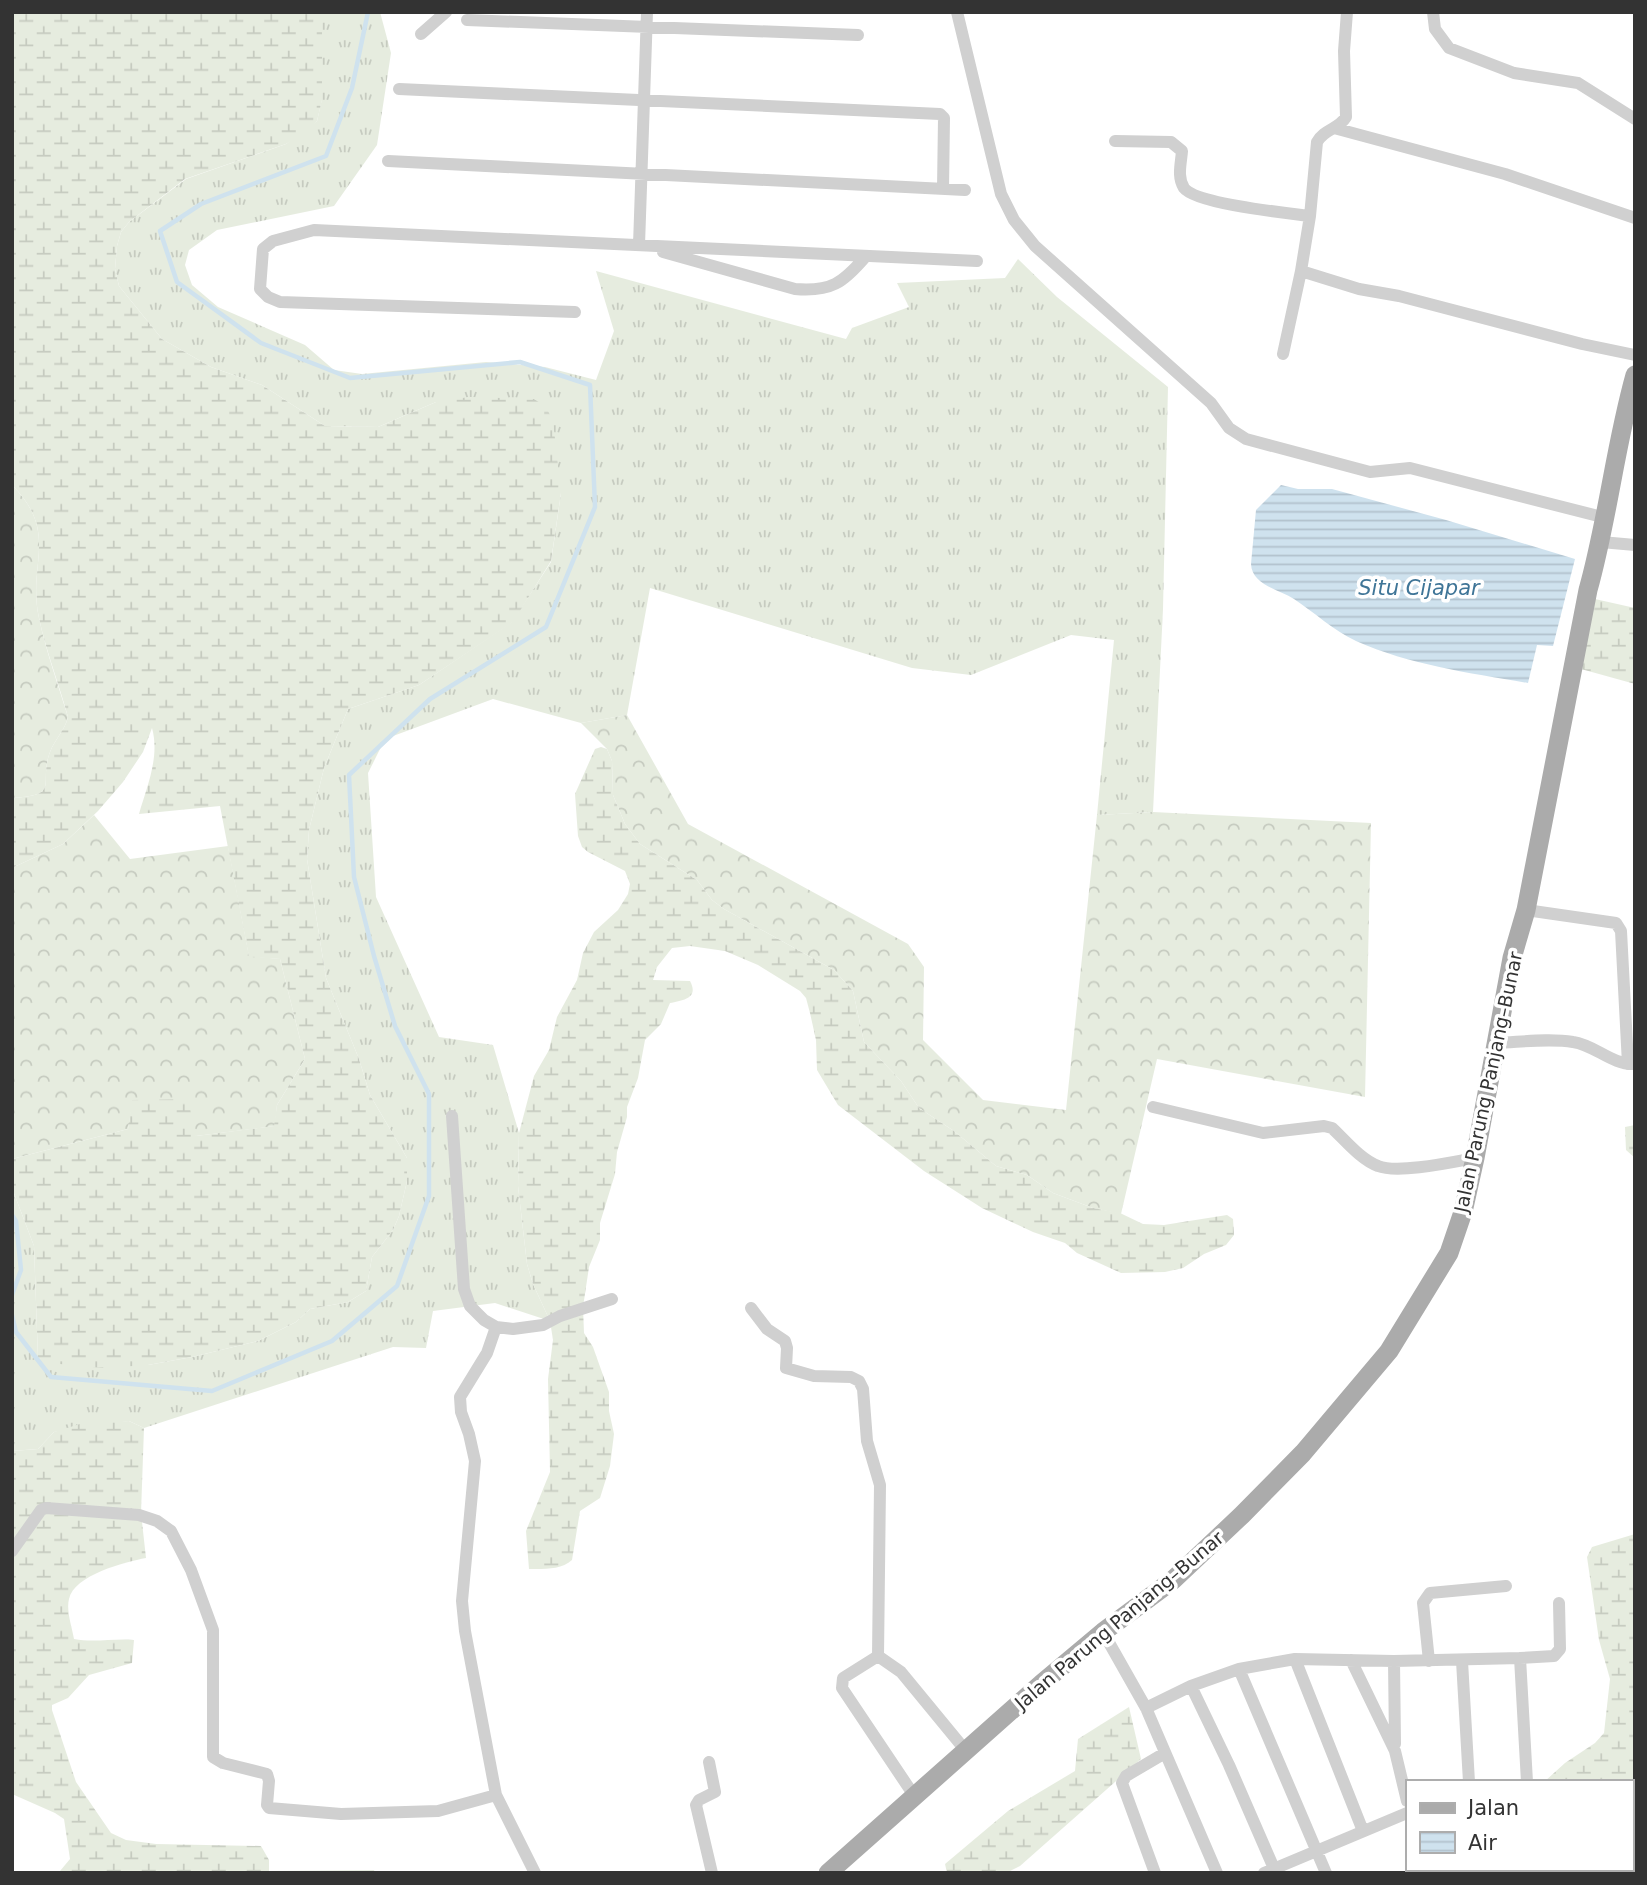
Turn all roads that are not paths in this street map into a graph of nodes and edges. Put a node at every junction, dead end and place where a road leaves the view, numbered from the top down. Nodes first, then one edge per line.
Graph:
1 (446, 12) edge
2 (647, 12) edge
3 (957, 12) edge
4 (1347, 12) edge
5 (1433, 12) edge
6 (467, 20) dead end
7 (647, 28) junction
8 (421, 34) dead end
9 (858, 35) dead end
10 (399, 89) dead end
11 (644, 100) junction
12 (1635, 119) edge
13 (1334, 128) junction
14 (1115, 141) dead end
15 (388, 161) dead end
16 (641, 174) junction
17 (943, 189) junction
18 (965, 190) dead end
19 (1310, 216) junction
20 (1635, 218) edge
21 (639, 246) junction
22 (866, 256) junction
23 (977, 261) dead end
24 (1301, 271) junction
25 (575, 312) dead end
26 (1283, 354) dead end
27 (1635, 355) edge
28 (1635, 375) edge
29 (1606, 518) junction
30 (1601, 542) junction
31 (1635, 545) edge
32 (1526, 910) junction
33 (1629, 975) edge
34 (1497, 1043) junction
35 (1631, 1064) edge
36 (1153, 1108) dead end
37 (452, 1116) dead end
38 (1475, 1158) junction
39 (612, 1299) dead end
40 (751, 1308) dead end
41 (496, 1327) junction
42 (12, 1551) edge
43 (1506, 1586) dead end
44 (1559, 1603) dead end
45 (1103, 1632) junction
46 (877, 1656) junction
47 (1520, 1658) junction
48 (1295, 1659) junction
49 (1352, 1660) junction
50 (1394, 1661) junction
51 (1429, 1661) junction
52 (1462, 1661) junction
53 (1239, 1669) junction
54 (1191, 1686) junction
55 (1146, 1708) junction
56 (966, 1751) junction
57 (1395, 1751) junction
58 (1165, 1753) junction
59 (709, 1762) dead end
60 (1469, 1780) edge
61 (1527, 1780) edge
62 (496, 1795) junction
63 (915, 1797) junction
64 (1406, 1797) edge
65 (1406, 1813) edge
66 (1363, 1831) junction
67 (1317, 1850) junction
68 (1271, 1871) edge
69 (535, 1873) edge
70 (712, 1873) edge
71 (828, 1873) edge
72 (1155, 1873) edge
73 (1217, 1873) edge
74 (1326, 1873) edge

1 - 8 street
2 - 7 street
3 - 29 street
4 - 13 street
5 - 12 street
6 - 7 street
7 - 9 street
7 - 11 street
10 - 11 street
11 - 16 street
11 - 17 street
13 - 19 street
13 - 20 street
14 - 19 street
15 - 16 street
16 - 17 street
16 - 21 street
17 - 18 street
19 - 24 street
21 - 22 street
21 - 22 street
21 - 25 street
22 - 23 street
24 - 26 street
24 - 27 street
28 - 29 main road, Jalan Parung Panjang–Bunar
29 - 30 main road, Jalan Parung Panjang–Bunar
30 - 31 street
30 - 32 main road, Jalan Parung Panjang–Bunar
32 - 33 street
32 - 34 main road, Jalan Parung Panjang–Bunar
33 - 35 street
34 - 35 street
34 - 38 main road, Jalan Parung Panjang–Bunar
36 - 38 street
37 - 41 street
38 - 45 main road, Jalan Parung Panjang–Bunar
39 - 41 street
40 - 46 street
41 - 62 street
42 - 62 street
43 - 51 street
44 - 47 street
45 - 55 street
45 - 56 main road, Jalan Parung Panjang–Bunar
46 - 56 street
46 - 63 street
47 - 52 street
47 - 61 street
48 - 49 street
48 - 53 street
48 - 66 street
49 - 50 street
49 - 57 street
50 - 51 street
50 - 57 street
51 - 52 street
52 - 60 street
53 - 54 street
53 - 67 street
54 - 55 street
54 - 68 street
55 - 58 street
56 - 63 main road, Jalan Parung Panjang–Bunar
57 - 64 street
58 - 72 street
58 - 73 street
59 - 70 street
62 - 69 street
63 - 71 main road, Jalan Parung Panjang–Bunar
65 - 66 street
66 - 67 street
67 - 68 street
67 - 74 street

